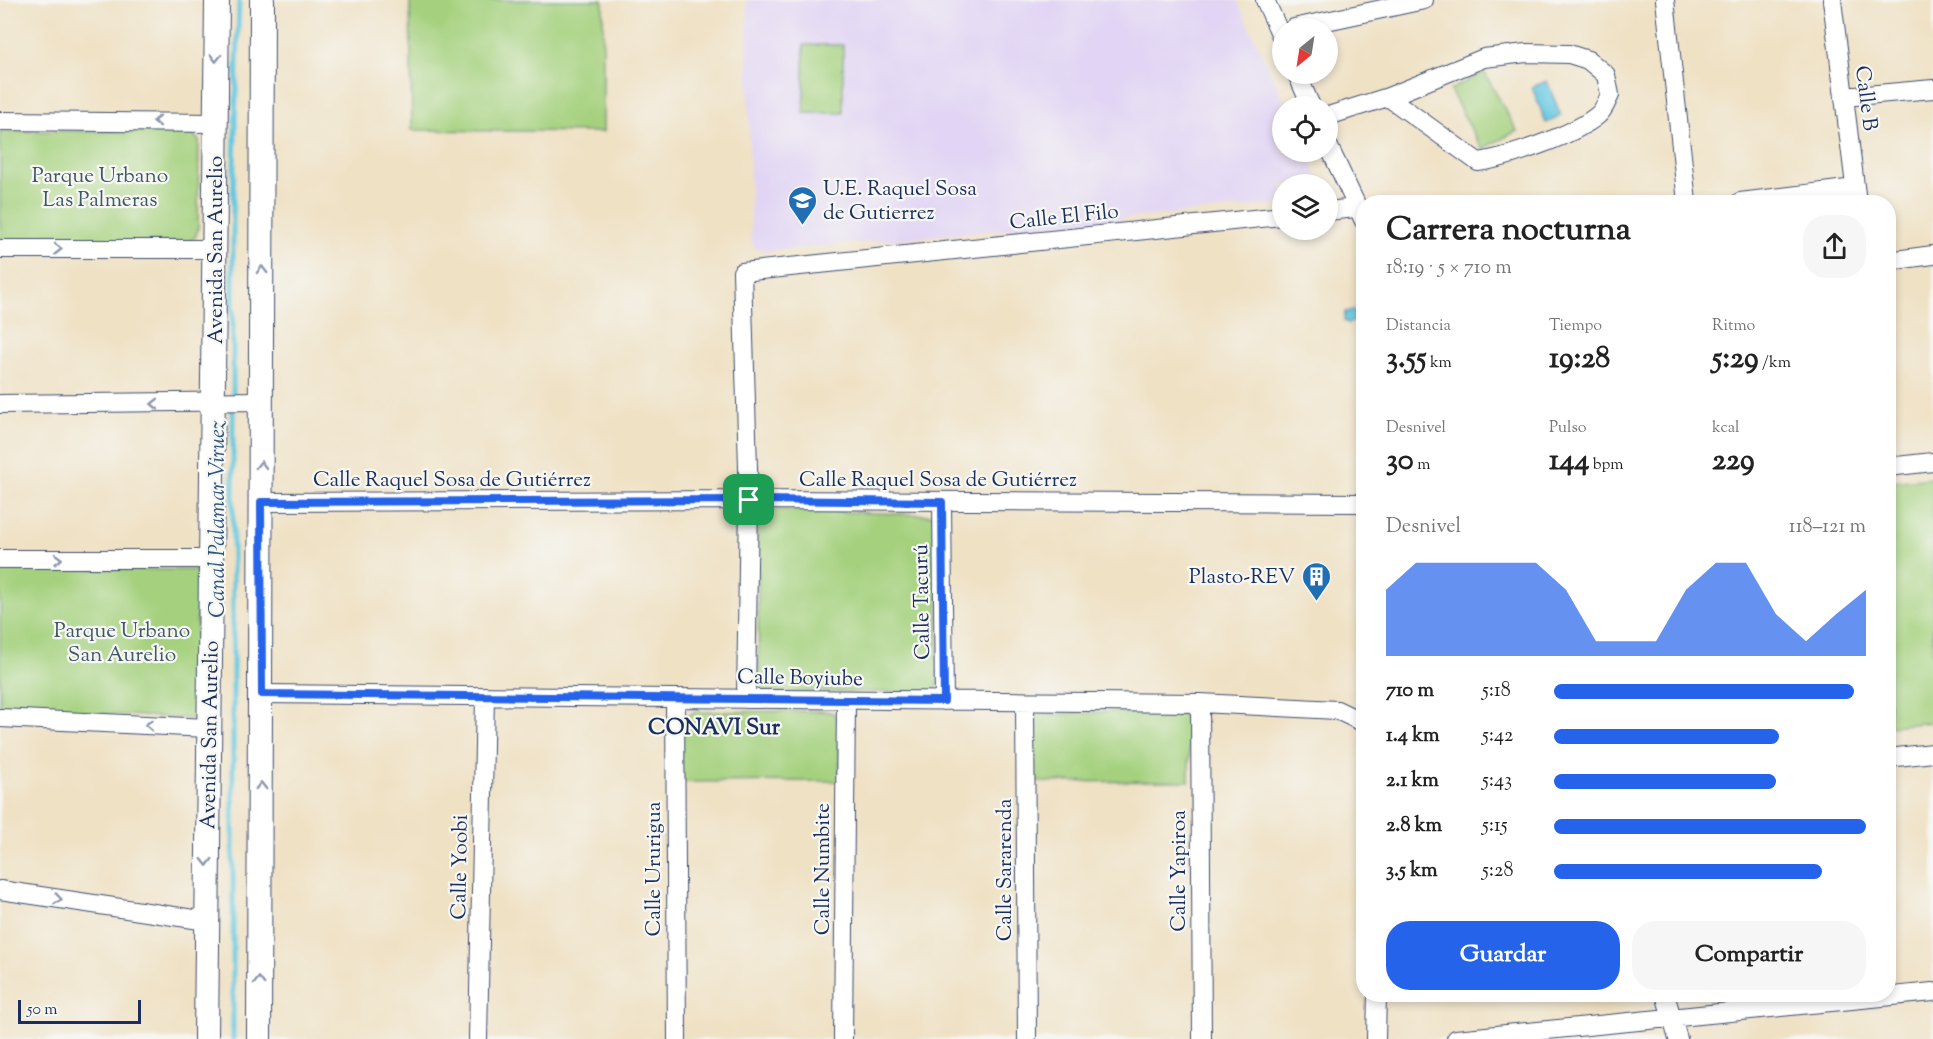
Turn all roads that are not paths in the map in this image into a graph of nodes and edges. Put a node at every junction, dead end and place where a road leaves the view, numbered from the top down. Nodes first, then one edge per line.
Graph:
1 (217, 0) edge
2 (262, 0) edge
3 (1266, 0) edge
4 (1424, 0) edge
5 (1665, 0) edge
6 (1832, 0) edge
7 (1277, 18) edge
8 (1338, 20) edge
9 (1933, 89) edge
10 (1388, 97) junction
11 (1844, 97) junction
12 (1338, 113) edge
13 (0, 121) edge
14 (216, 123) junction
15 (1336, 162) edge
16 (1686, 195) edge
17 (1856, 195) edge
18 (1356, 208) edge
19 (1338, 212) edge
20 (1356, 215) edge
21 (1272, 217) edge
22 (0, 249) edge
23 (215, 249) junction
24 (1933, 255) edge
25 (1896, 260) edge
26 (218, 401) junction
27 (257, 401) junction
28 (0, 404) edge
29 (1933, 462) edge
30 (1896, 466) edge
31 (749, 500) junction
32 (261, 502) junction
33 (942, 502) junction
34 (1356, 503) edge
35 (0, 559) edge
36 (213, 559) junction
37 (262, 694) junction
38 (485, 696) junction
39 (675, 698) junction
40 (746, 699) junction
41 (846, 700) junction
42 (944, 701) junction
43 (1025, 702) junction
44 (1200, 704) junction
45 (0, 718) edge
46 (1356, 719) edge
47 (208, 728) junction
48 (1933, 753) edge
49 (1896, 757) edge
50 (0, 890) edge
51 (207, 921) junction
52 (1933, 992) edge
53 (1896, 996) edge
54 (1377, 1002) edge
55 (1667, 1002) edge
56 (1832, 1002) edge
57 (1671, 1018) junction
58 (206, 1039) edge
59 (259, 1039) edge
60 (478, 1039) edge
61 (677, 1039) edge
62 (843, 1039) edge
63 (1027, 1039) edge
64 (1202, 1039) edge
65 (1376, 1039) edge
66 (1456, 1039) edge
67 (1678, 1039) edge

1 -> 14 main road, Avenida San Aurelio
27 -> 2 main road
3 - 7 street
4 - 8 street
5 - 16 street
6 - 11 street, Calle B
9 - 11 street
10 - 10 street
10 - 12 street
11 - 17 street, Calle B
14 -> 13 street
14 - 23 main road, Avenida San Aurelio
15 - 18 street
19 - 20 street
21 - 31 street, Calle El Filo
22 -> 23 street
23 - 26 main road, Avenida San Aurelio
24 - 25 street
26 - 27 street
26 -> 28 street
26 - 36 main road, Avenida San Aurelio
32 -> 27 main road
29 - 30 street
31 - 32 street, Calle Raquel Sosa de Gutiérrez
31 - 33 street, Calle Raquel Sosa de Gutiérrez
31 - 40 street
32 - 37 main road
33 - 34 street, Calle Raquel Sosa de Gutiérrez
33 - 42 street, Calle Tacurú
35 -> 36 street
36 - 47 main road, Avenida San Aurelio
37 - 38 street, Calle Boyiube
59 -> 37 main road
38 - 39 street, Calle Boyiube
38 - 60 street, Calle Yoobi
39 - 40 street, Calle Boyiube
39 - 61 street, Calle Ururigua
40 - 41 street, Calle Boyiube
41 - 42 street, Calle Boyiube
41 - 62 street, Calle Numbite
42 - 43 street, Calle Boyiube
43 - 44 street, Calle Boyiube
43 - 63 street, Calle Sararenda
44 - 46 street, Calle Boyiube
44 - 64 street, Calle Yapiroa
47 -> 45 street
47 -> 51 main road, Avenida San Aurelio
48 - 49 street
50 -> 51 street
51 - 58 main road, Avenida San Aurelio
52 - 53 street
54 - 65 street
55 - 57 street
56 - 57 street
57 - 66 street
57 - 67 street

